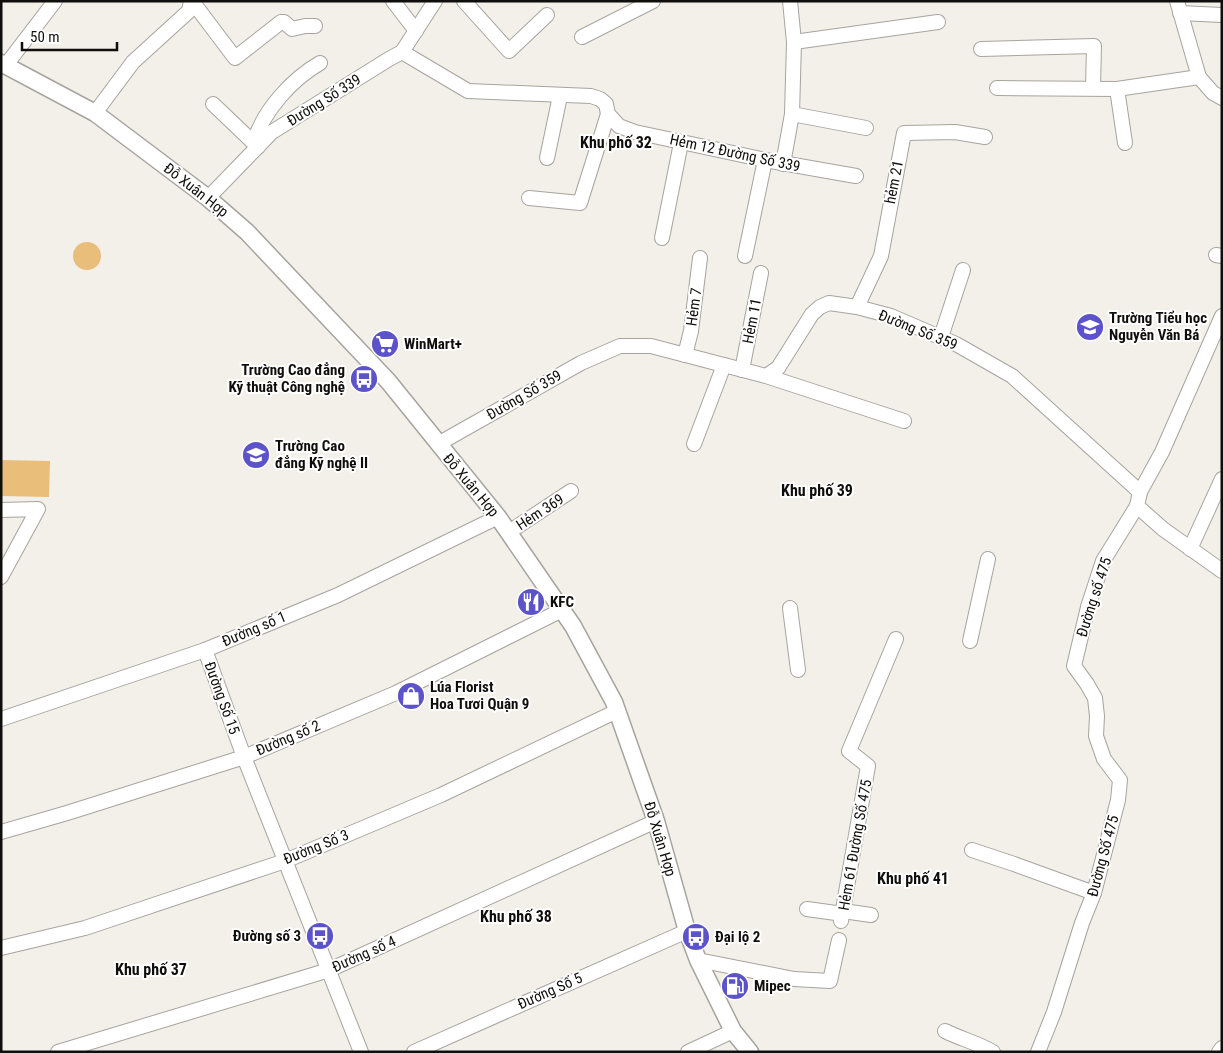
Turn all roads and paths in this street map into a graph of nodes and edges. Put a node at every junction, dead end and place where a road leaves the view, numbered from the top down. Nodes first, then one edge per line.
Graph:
1 (54, 1) edge
2 (192, 1) edge
3 (393, 1) edge
4 (435, 1) edge
5 (464, 1) edge
6 (653, 1) edge
7 (790, 1) edge
8 (1179, 7) edge
9 (547, 15) dead end
10 (1222, 15) edge
11 (938, 22) dead end
12 (315, 26) dead end
13 (416, 32) junction
14 (582, 37) dead end
15 (794, 42) junction
16 (981, 49) dead end
17 (402, 52) junction
18 (320, 63) dead end
19 (4, 64) edge
20 (1199, 77) junction
21 (997, 88) dead end
22 (1092, 88) junction
23 (1117, 89) junction
24 (560, 96) junction
25 (1222, 98) edge
26 (213, 104) dead end
27 (95, 113) junction
28 (608, 114) junction
29 (792, 114) junction
30 (866, 128) dead end
31 (986, 137) dead end
32 (681, 142) junction
33 (1124, 143) dead end
34 (256, 144) junction
35 (547, 158) dead end
36 (765, 160) junction
37 (783, 164) junction
38 (856, 176) dead end
39 (208, 198) junction
40 (529, 198) dead end
41 (662, 238) dead end
42 (745, 256) dead end
43 (700, 258) dead end
44 (963, 270) dead end
45 (761, 273) dead end
46 (857, 307) junction
47 (1222, 316) edge
48 (941, 337) junction
49 (685, 355) junction
50 (724, 365) junction
51 (742, 370) junction
52 (766, 376) junction
53 (904, 421) dead end
54 (438, 444) junction
55 (694, 444) dead end
56 (1222, 479) edge
57 (571, 492) dead end
58 (1140, 492) junction
59 (1137, 506) junction
60 (1, 510) edge
61 (498, 517) junction
62 (509, 532) junction
63 (1190, 549) junction
64 (988, 559) dead end
65 (1222, 571) edge
66 (1, 577) edge
67 (790, 608) dead end
68 (562, 610) junction
69 (896, 639) dead end
70 (970, 641) dead end
71 (204, 650) junction
72 (1074, 666) joint
73 (798, 670) dead end
74 (617, 711) junction
75 (1, 719) edge
76 (244, 756) junction
77 (656, 821) junction
78 (1, 832) edge
79 (972, 850) dead end
80 (285, 861) junction
81 (1094, 893) junction
82 (807, 910) dead end
83 (843, 915) junction
84 (871, 915) dead end
85 (687, 931) junction
86 (839, 940) dead end
87 (1, 948) edge
88 (698, 960) junction
89 (329, 970) junction
90 (733, 1031) junction
91 (945, 1031) dead end
92 (1222, 1048) edge
93 (742, 1050) edge
94 (58, 1052) edge
95 (361, 1052) edge
96 (414, 1052) edge
97 (688, 1052) edge
98 (993, 1052) edge
99 (1038, 1052) edge
100 (1219, 1052) edge

1 - 19 street
2 - 12 street
2 - 27 street
3 - 13 street
4 - 13 street, Đường Số 339
5 - 9 street
6 - 14 street
7 - 15 street
8 - 10 street
8 - 20 street
11 - 15 street
13 - 17 street, Đường Số 339
15 - 29 street
16 - 22 street
17 - 24 street, Hẻm 12 Đường Số 339
17 - 34 street, Đường Số 339
18 - 34 street
19 - 27 main road, Đỗ Xuân Hợp
20 - 23 street
20 - 25 street
21 - 22 street
22 - 23 street
23 - 33 street
24 - 28 street, Hẻm 12 Đường Số 339
24 - 35 street
26 - 34 street
27 - 39 main road, Đỗ Xuân Hợp
28 - 32 street, Hẻm 12 Đường Số 339
28 - 40 street
29 - 30 street
29 - 37 street
31 - 46 street, hẻm 21
32 - 36 street, Hẻm 12 Đường Số 339
32 - 41 street
34 - 39 street, Đường Số 339
36 - 37 street, Hẻm 12 Đường Số 339
36 - 42 street
37 - 38 street, Hẻm 12 Đường Số 339
39 - 54 main road, Đỗ Xuân Hợp
43 - 49 street, Hẻm 7
44 - 48 street
45 - 51 street, Hẻm 11
46 - 48 street, Đường Số 359
46 - 52 street, Đường Số 359
47 - 58 street
48 - 58 street, Đường Số 359
49 - 50 street, Đường Số 359
49 - 54 street, Đường Số 359
50 - 51 street, Đường Số 359
50 - 55 street
51 - 52 street, Đường Số 359
52 - 53 street
54 - 61 main road, Đỗ Xuân Hợp
56 - 63 street
57 - 62 street, Hẻm 369
58 - 59 street
59 - 63 street
59 - 72 street, Đường số 475
60 - 66 street
61 - 62 main road, Đỗ Xuân Hợp
61 - 71 street, Đường số 1
62 - 68 main road, Đỗ Xuân Hợp
63 - 65 street
64 - 70 street
67 - 73 street
68 - 74 main road, Đỗ Xuân Hợp
68 - 76 street, Đường số 2
69 - 83 street, Hẻm 61 Đường Số 475
71 - 75 street, Đường số 1
71 - 76 street, Đường Số 15
72 - 81 street, Đường Số 475
74 - 77 main road, Đỗ Xuân Hợp
74 - 80 street, Đường Số 3
76 - 78 street, Đường số 2
76 - 80 street, Đường Số 15
77 - 85 main road, Đỗ Xuân Hợp
77 - 89 street, Đường số 4
79 - 81 street
80 - 87 street, Đường Số 3
80 - 89 street, Đường Số 15
81 - 99 street, Đường Số 475
82 - 83 street
83 - 84 street
85 - 88 main road, Đỗ Xuân Hợp
85 - 96 street, Đường Số 5
86 - 88 street
88 - 90 main road, Đỗ Xuân Hợp
89 - 94 street, Đường số 4
89 - 95 street, Đường Số 15
90 - 93 main road, Đỗ Xuân Hợp
90 - 97 street
91 - 98 street
92 - 100 street

